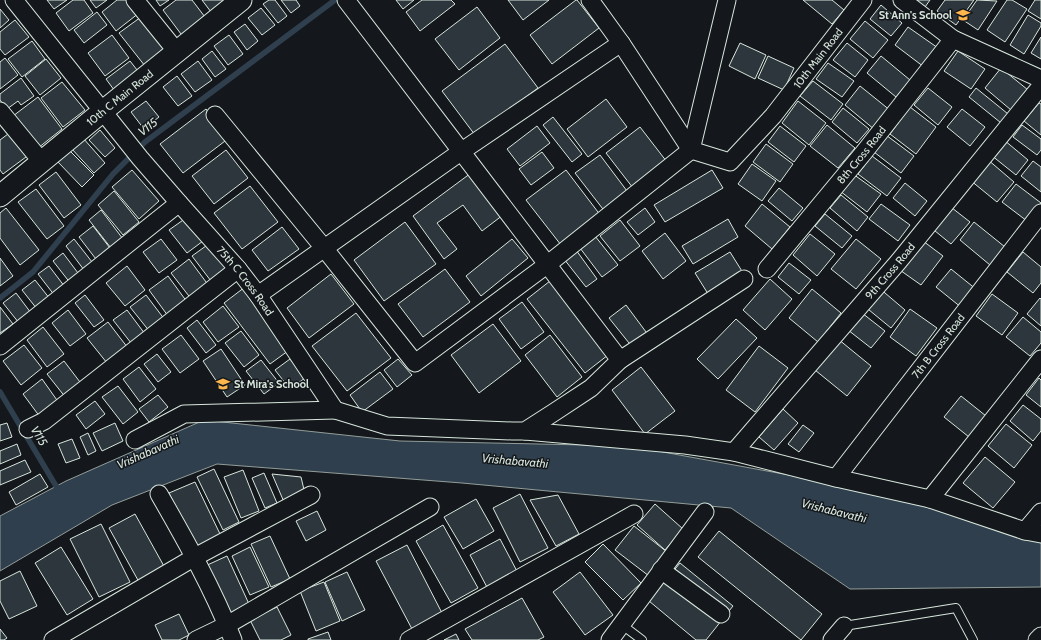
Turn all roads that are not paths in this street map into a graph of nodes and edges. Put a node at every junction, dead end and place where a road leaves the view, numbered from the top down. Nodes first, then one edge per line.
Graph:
1 (14, 0) edge
2 (135, 0) edge
3 (240, 0) edge
4 (590, 0) edge
5 (727, 0) edge
6 (863, 0) edge
7 (902, 0) edge
8 (349, 3) edge
9 (953, 39) junction
10 (621, 44) junction
11 (177, 52) junction
12 (1041, 79) edge
13 (1041, 86) edge
14 (0, 111) edge
15 (103, 111) junction
16 (215, 115) dead end
17 (691, 150) junction
18 (462, 151) junction
19 (42, 162) junction
20 (0, 196) edge
21 (178, 203) junction
22 (1041, 213) edge
23 (324, 248) junction
24 (548, 264) junction
25 (238, 269) junction
26 (767, 269) dead end
27 (744, 279) dead end
28 (258, 295) junction
29 (0, 346) edge
30 (1041, 359) edge
31 (620, 360) junction
32 (335, 410) junction
33 (28, 429) dead end
34 (525, 431) junction
35 (135, 440) dead end
36 (734, 452) junction
37 (836, 478) junction
38 (159, 494) dead end
39 (311, 495) dead end
40 (930, 499) junction
41 (430, 507) dead end
42 (705, 512) dead end
43 (1041, 512) edge
44 (634, 514) dead end
45 (1033, 532) edge
46 (195, 557) junction
47 (662, 570) junction
48 (721, 614) dead end
49 (621, 624) junction
50 (844, 626) joint
51 (230, 632) edge
52 (1041, 636) edge
53 (53, 640) edge
54 (196, 640) edge
55 (409, 640) edge
56 (610, 640) edge
57 (642, 640) edge
58 (832, 640) edge
59 (973, 640) edge
60 (1037, 640) edge

1 - 15 street, 75th C Cross Road
2 - 11 street
3 - 11 street, 10th C Main Road
4 - 10 street
5 - 17 street
6 - 17 street, 10th Main Road
7 - 9 street
8 - 18 street
9 - 12 street
9 - 26 street, 8th Cross Road
10 - 17 street
10 - 18 street
11 - 15 street, 10th C Main Road
13 - 36 street, 9th Cross Road
14 - 19 street
15 - 19 street, 10th C Main Road
15 - 21 street, 75th C Cross Road
16 - 23 street
17 - 24 street
18 - 23 street
18 - 24 street
19 - 20 street, 10th C Main Road
21 - 25 street, 75th C Cross Road
21 - 29 street
22 - 37 street, 7th B Cross Road
23 - 24 street
23 - 28 street
24 - 31 street
25 - 28 street, 75th C Cross Road
25 - 33 street
27 - 31 street
28 - 32 street, 75th C Cross Road
30 - 40 street
31 - 34 street
32 - 34 street
32 - 35 street
34 - 36 street
36 - 37 street
37 - 40 street
38 - 46 street
39 - 46 street
40 - 45 street
41 - 51 street
42 - 47 street
43 - 45 street
44 - 55 street
46 - 51 street
46 - 53 street
47 - 48 street
47 - 49 street
49 - 56 street
49 - 57 lane
50 - 58 street
50 - 59 lane
51 - 54 street
52 - 60 street

